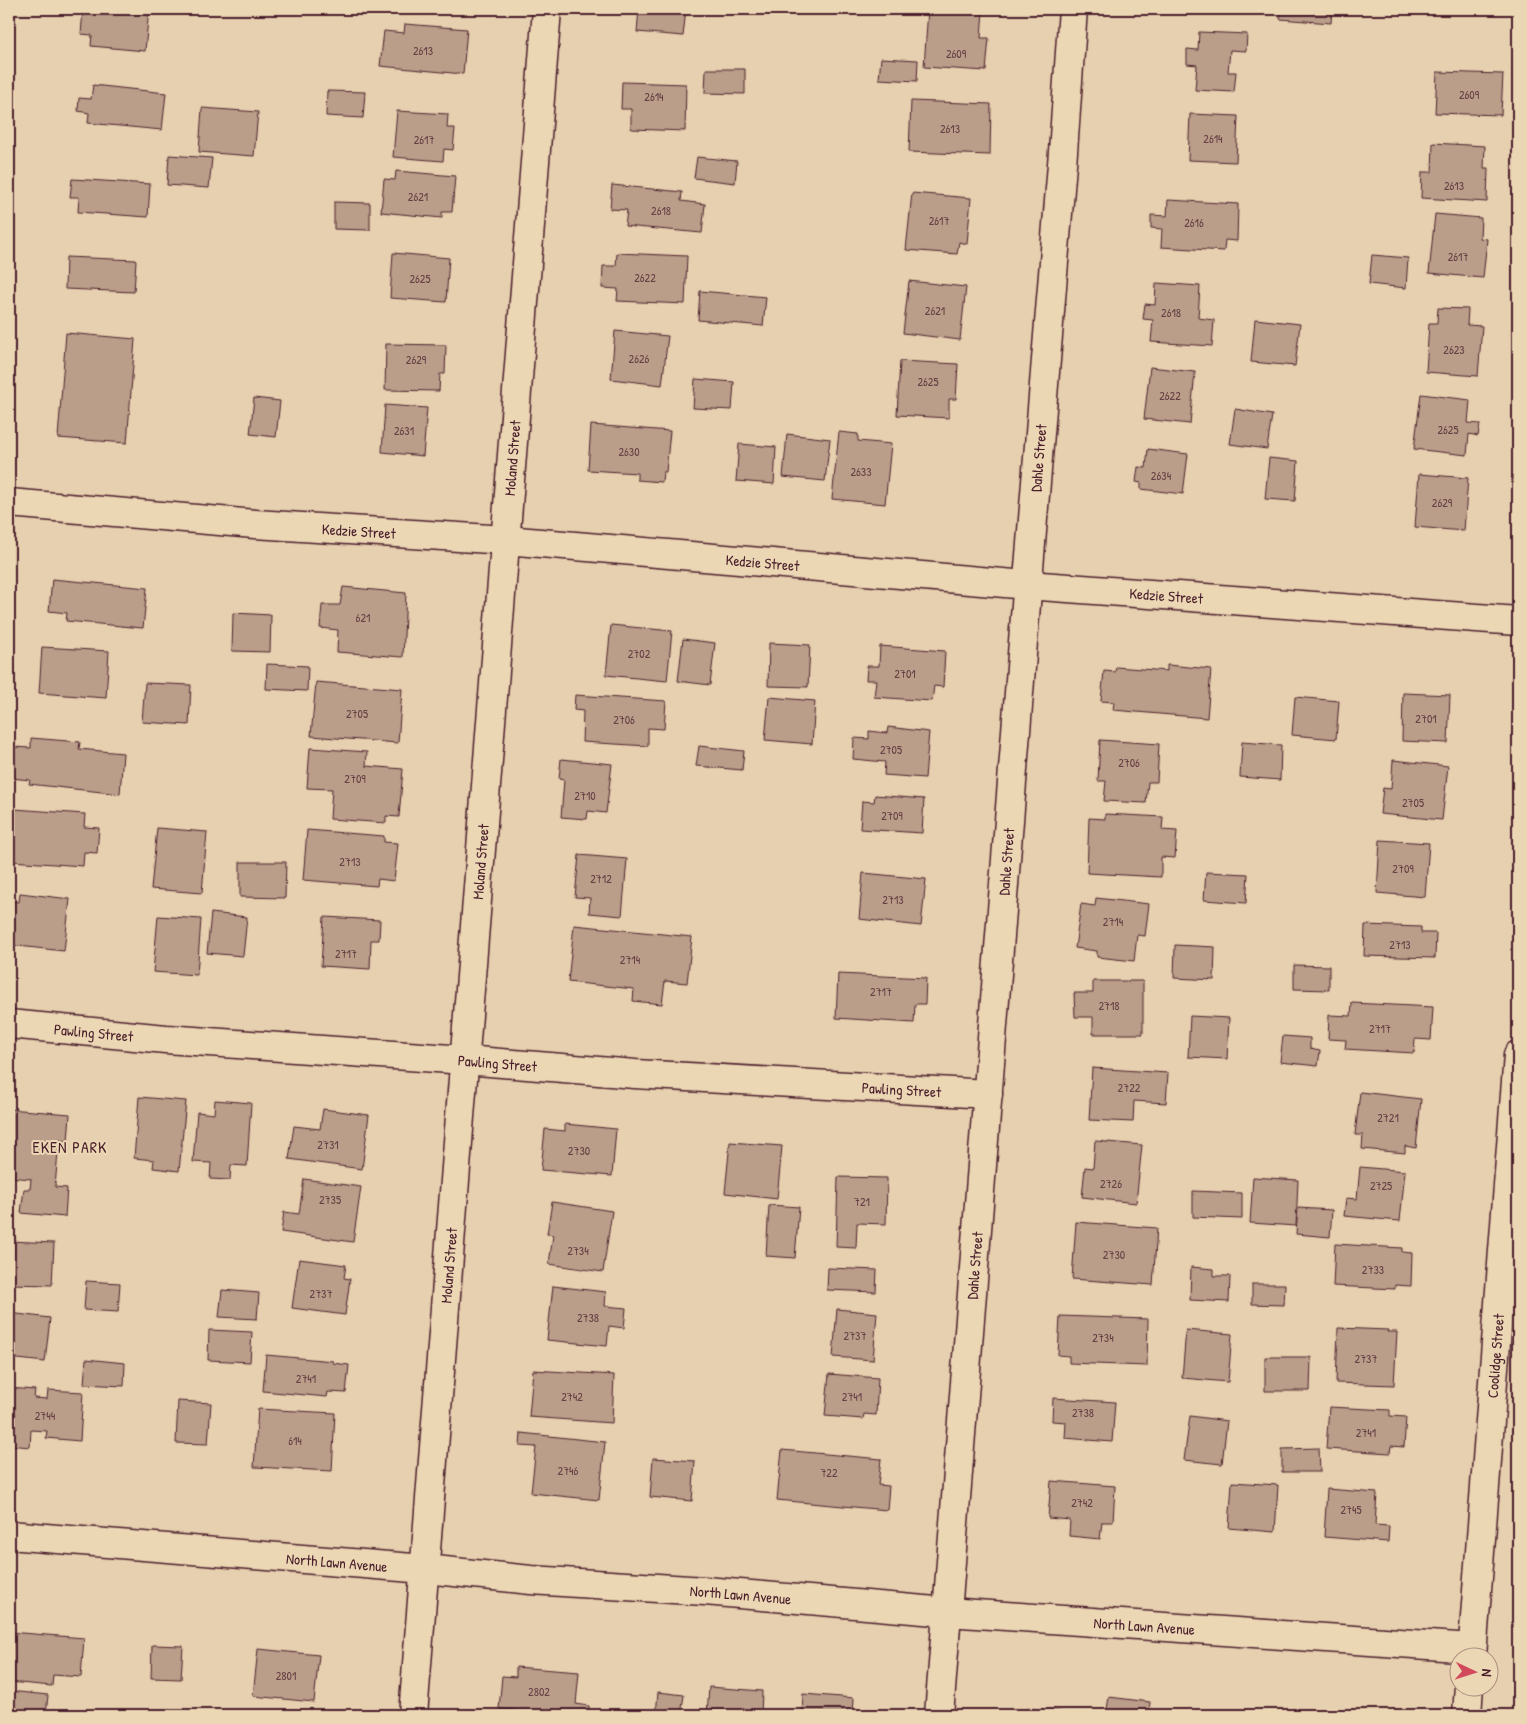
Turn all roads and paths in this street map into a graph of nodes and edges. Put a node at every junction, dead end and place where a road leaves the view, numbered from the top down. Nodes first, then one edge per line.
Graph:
1 (547, 9) edge
2 (1073, 9) edge
3 (9, 503) edge
4 (506, 540) junction
5 (1027, 585) junction
6 (1518, 621) edge
7 (9, 1024) edge
8 (1518, 1055) edge
9 (465, 1060) junction
10 (988, 1094) junction
11 (9, 1535) edge
12 (425, 1569) junction
13 (947, 1612) junction
14 (1472, 1646) edge
15 (1450, 1650) edge
16 (1468, 1696) edge
17 (414, 1715) edge
18 (939, 1715) edge
19 (1467, 1715) edge

1 - 4 street, Moland Street
2 - 5 street, Dahle Street
3 - 4 street, Kedzie Street
4 - 5 street, Kedzie Street
4 - 9 street, Moland Street
5 - 6 street, Kedzie Street
5 - 10 street, Dahle Street
7 - 9 street, Pawling Street
8 - 14 street, Coolidge Street
9 - 10 street, Pawling Street
9 - 12 street, Moland Street
10 - 13 street, Dahle Street
11 - 12 street, North Lawn Avenue
12 - 13 street, North Lawn Avenue
12 - 17 street, Moland Street
13 - 15 street, North Lawn Avenue
13 - 18 street, Dahle Street
16 - 19 street

